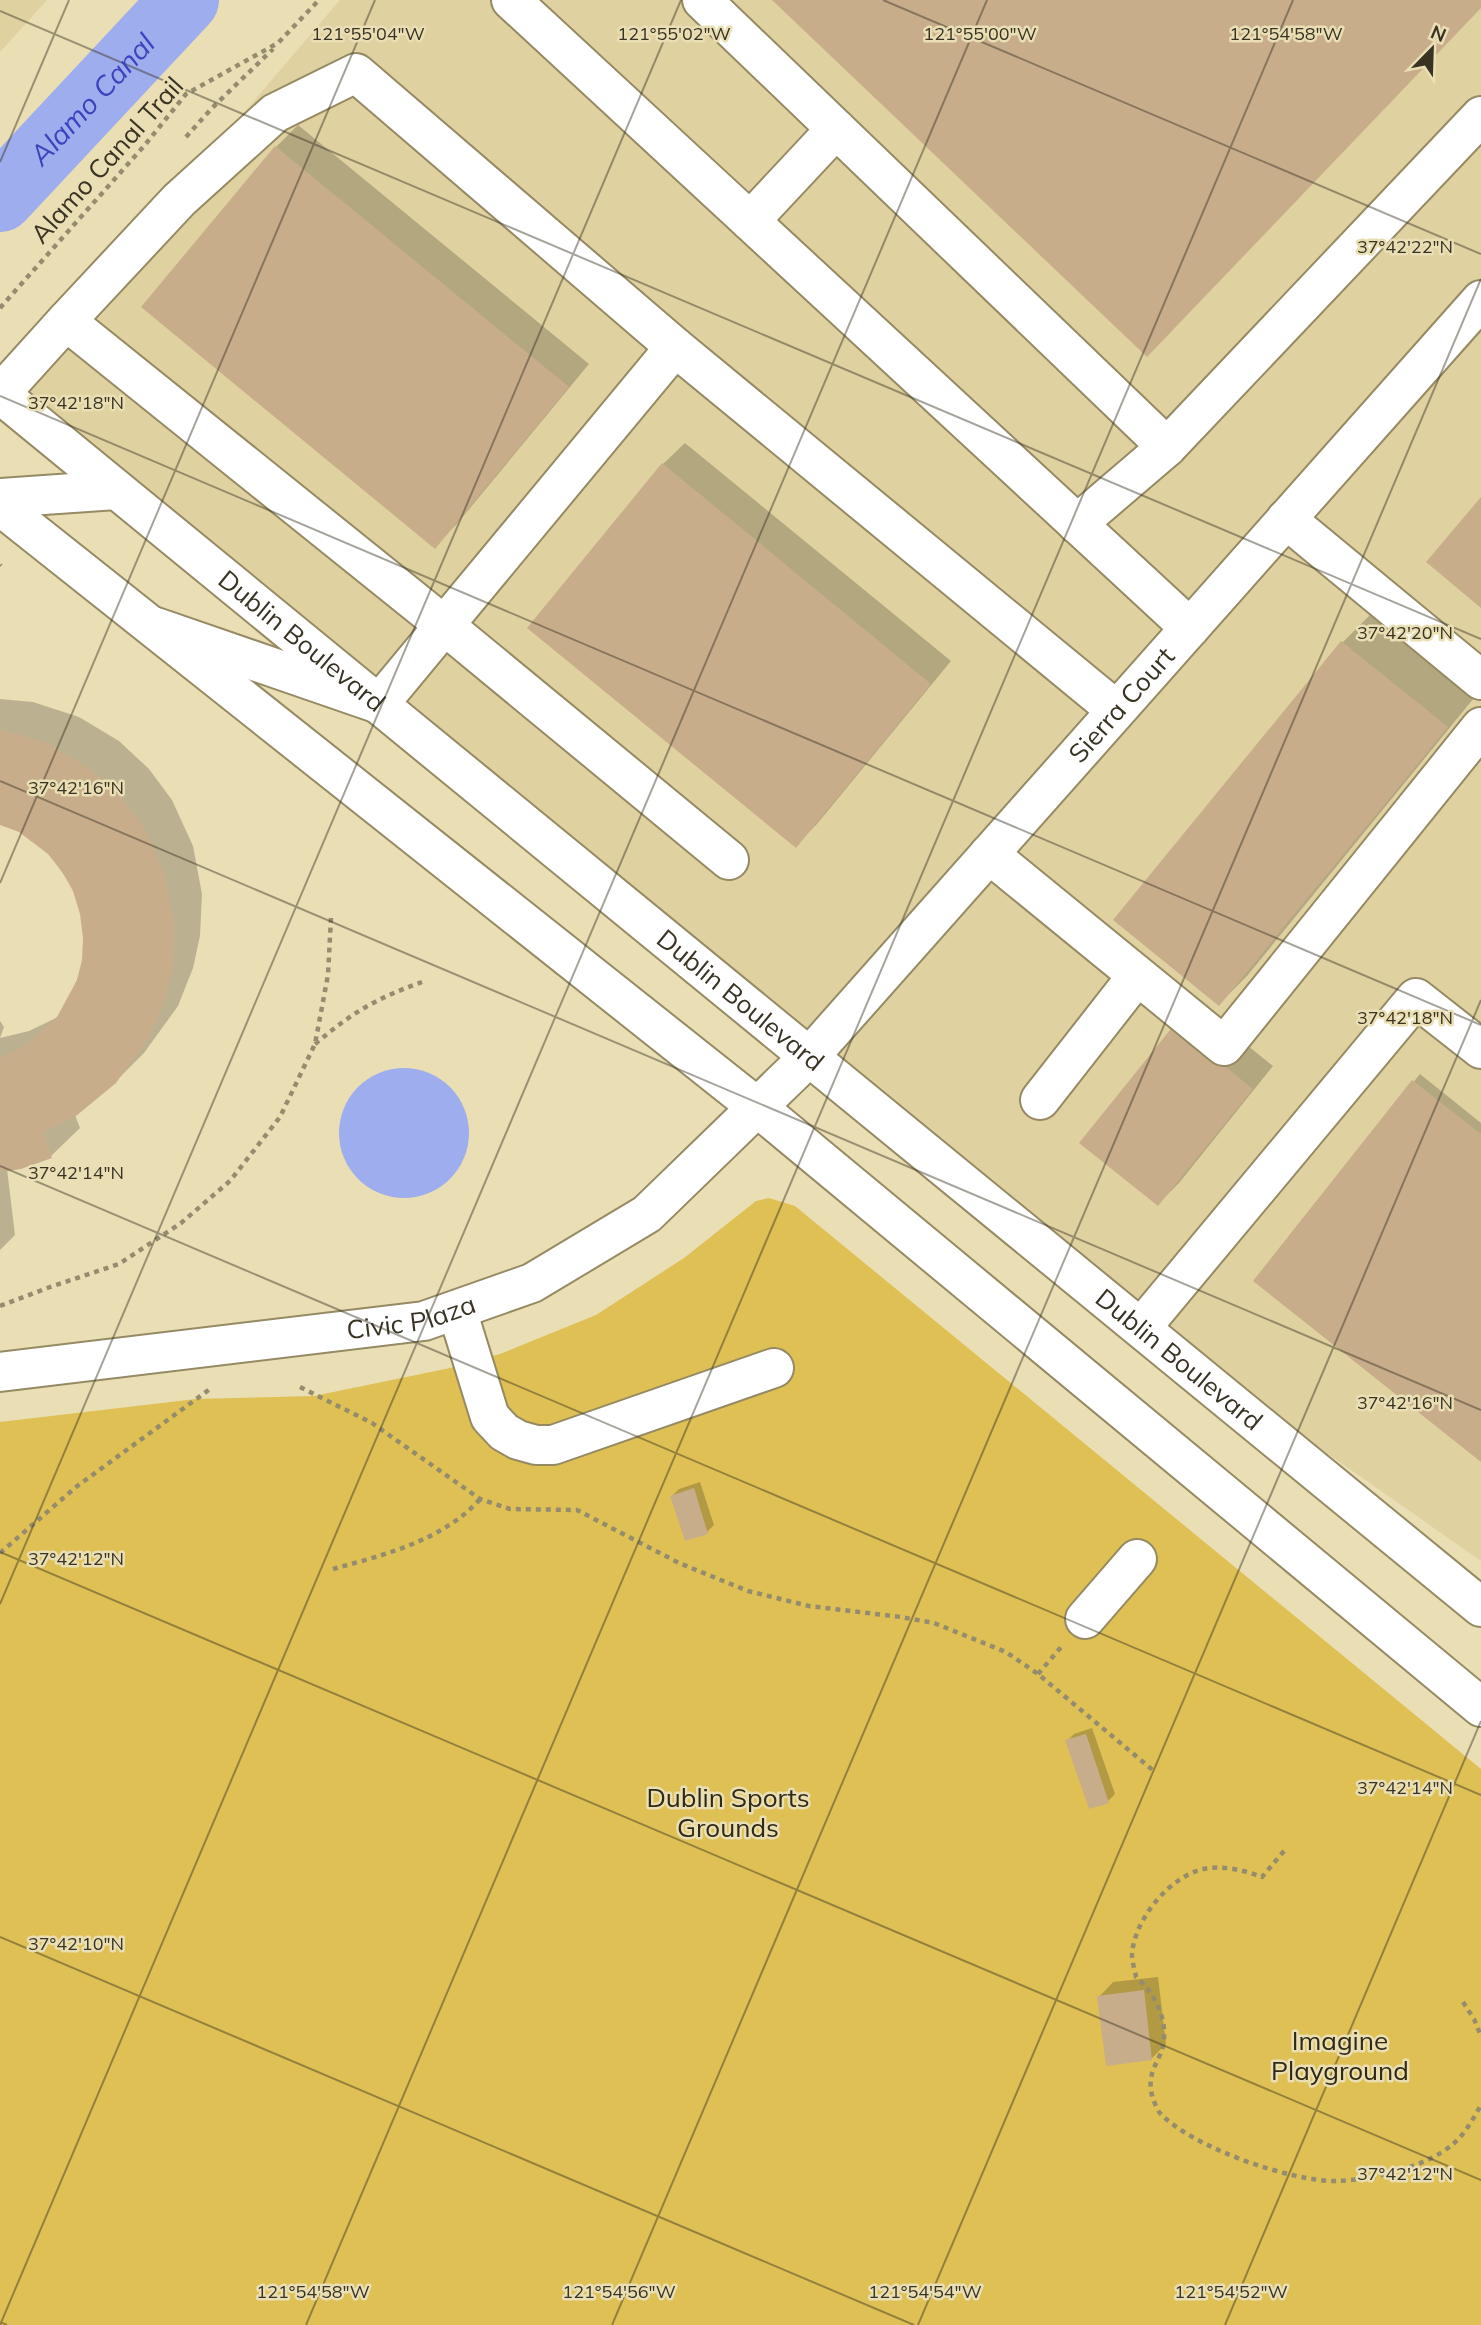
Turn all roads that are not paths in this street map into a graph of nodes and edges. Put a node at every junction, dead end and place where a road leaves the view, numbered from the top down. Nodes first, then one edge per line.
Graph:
1 (511, 0) edge
2 (702, 0) edge
3 (1481, 116) edge
4 (836, 129) junction
5 (750, 221) junction
6 (1481, 300) edge
7 (65, 321) junction
8 (675, 347) junction
9 (0, 394) edge
10 (1167, 447) junction
11 (116, 490) junction
12 (0, 498) edge
13 (0, 506) edge
14 (1286, 519) junction
15 (1077, 524) junction
16 (151, 625) junction
17 (444, 625) junction
18 (1190, 628) junction
19 (1481, 680) edge
20 (379, 704) junction
21 (1116, 710) junction
22 (1481, 727) edge
23 (989, 854) junction
24 (729, 860) dead end
25 (1137, 976) junction
26 (1481, 1049) edge
27 (810, 1056) junction
28 (1040, 1100) dead end
29 (757, 1107) junction
30 (457, 1310) junction
31 (1141, 1328) junction
32 (774, 1368) dead end
33 (0, 1372) edge
34 (1137, 1559) dead end
35 (1481, 1607) edge
36 (1085, 1619) dead end
37 (1481, 1707) edge

1 - 5 main road
2 - 4 main road
3 - 10 main road
4 - 5 main road
4 - 10 main road
5 - 15 main road
6 - 14 main road, Sierra Court
7 - 8 main road
7 - 9 main road
7 - 17 main road
8 - 17 main road
8 - 21 main road
9 - 11 main road, Dublin Boulevard
10 - 15 main road
11 - 12 main road
11 - 20 main road, Dublin Boulevard
13 - 16 main road
14 - 18 main road, Sierra Court
14 - 19 main road
15 - 18 main road
16 - 20 main road
16 - 29 main road
17 - 20 main road
17 - 24 main road
18 - 21 main road, Sierra Court
20 - 27 main road, Dublin Boulevard
21 - 23 main road, Sierra Court
22 - 25 main road
23 - 25 main road
23 - 27 main road, Sierra Court
25 - 28 main road
26 - 31 main road
27 - 29 main road, Sierra Court
27 - 31 main road, Dublin Boulevard
29 - 30 main road, Civic Plaza
29 - 37 main road
30 - 32 main road
30 - 33 main road, Civic Plaza
31 - 35 main road, Dublin Boulevard
34 - 36 main road

